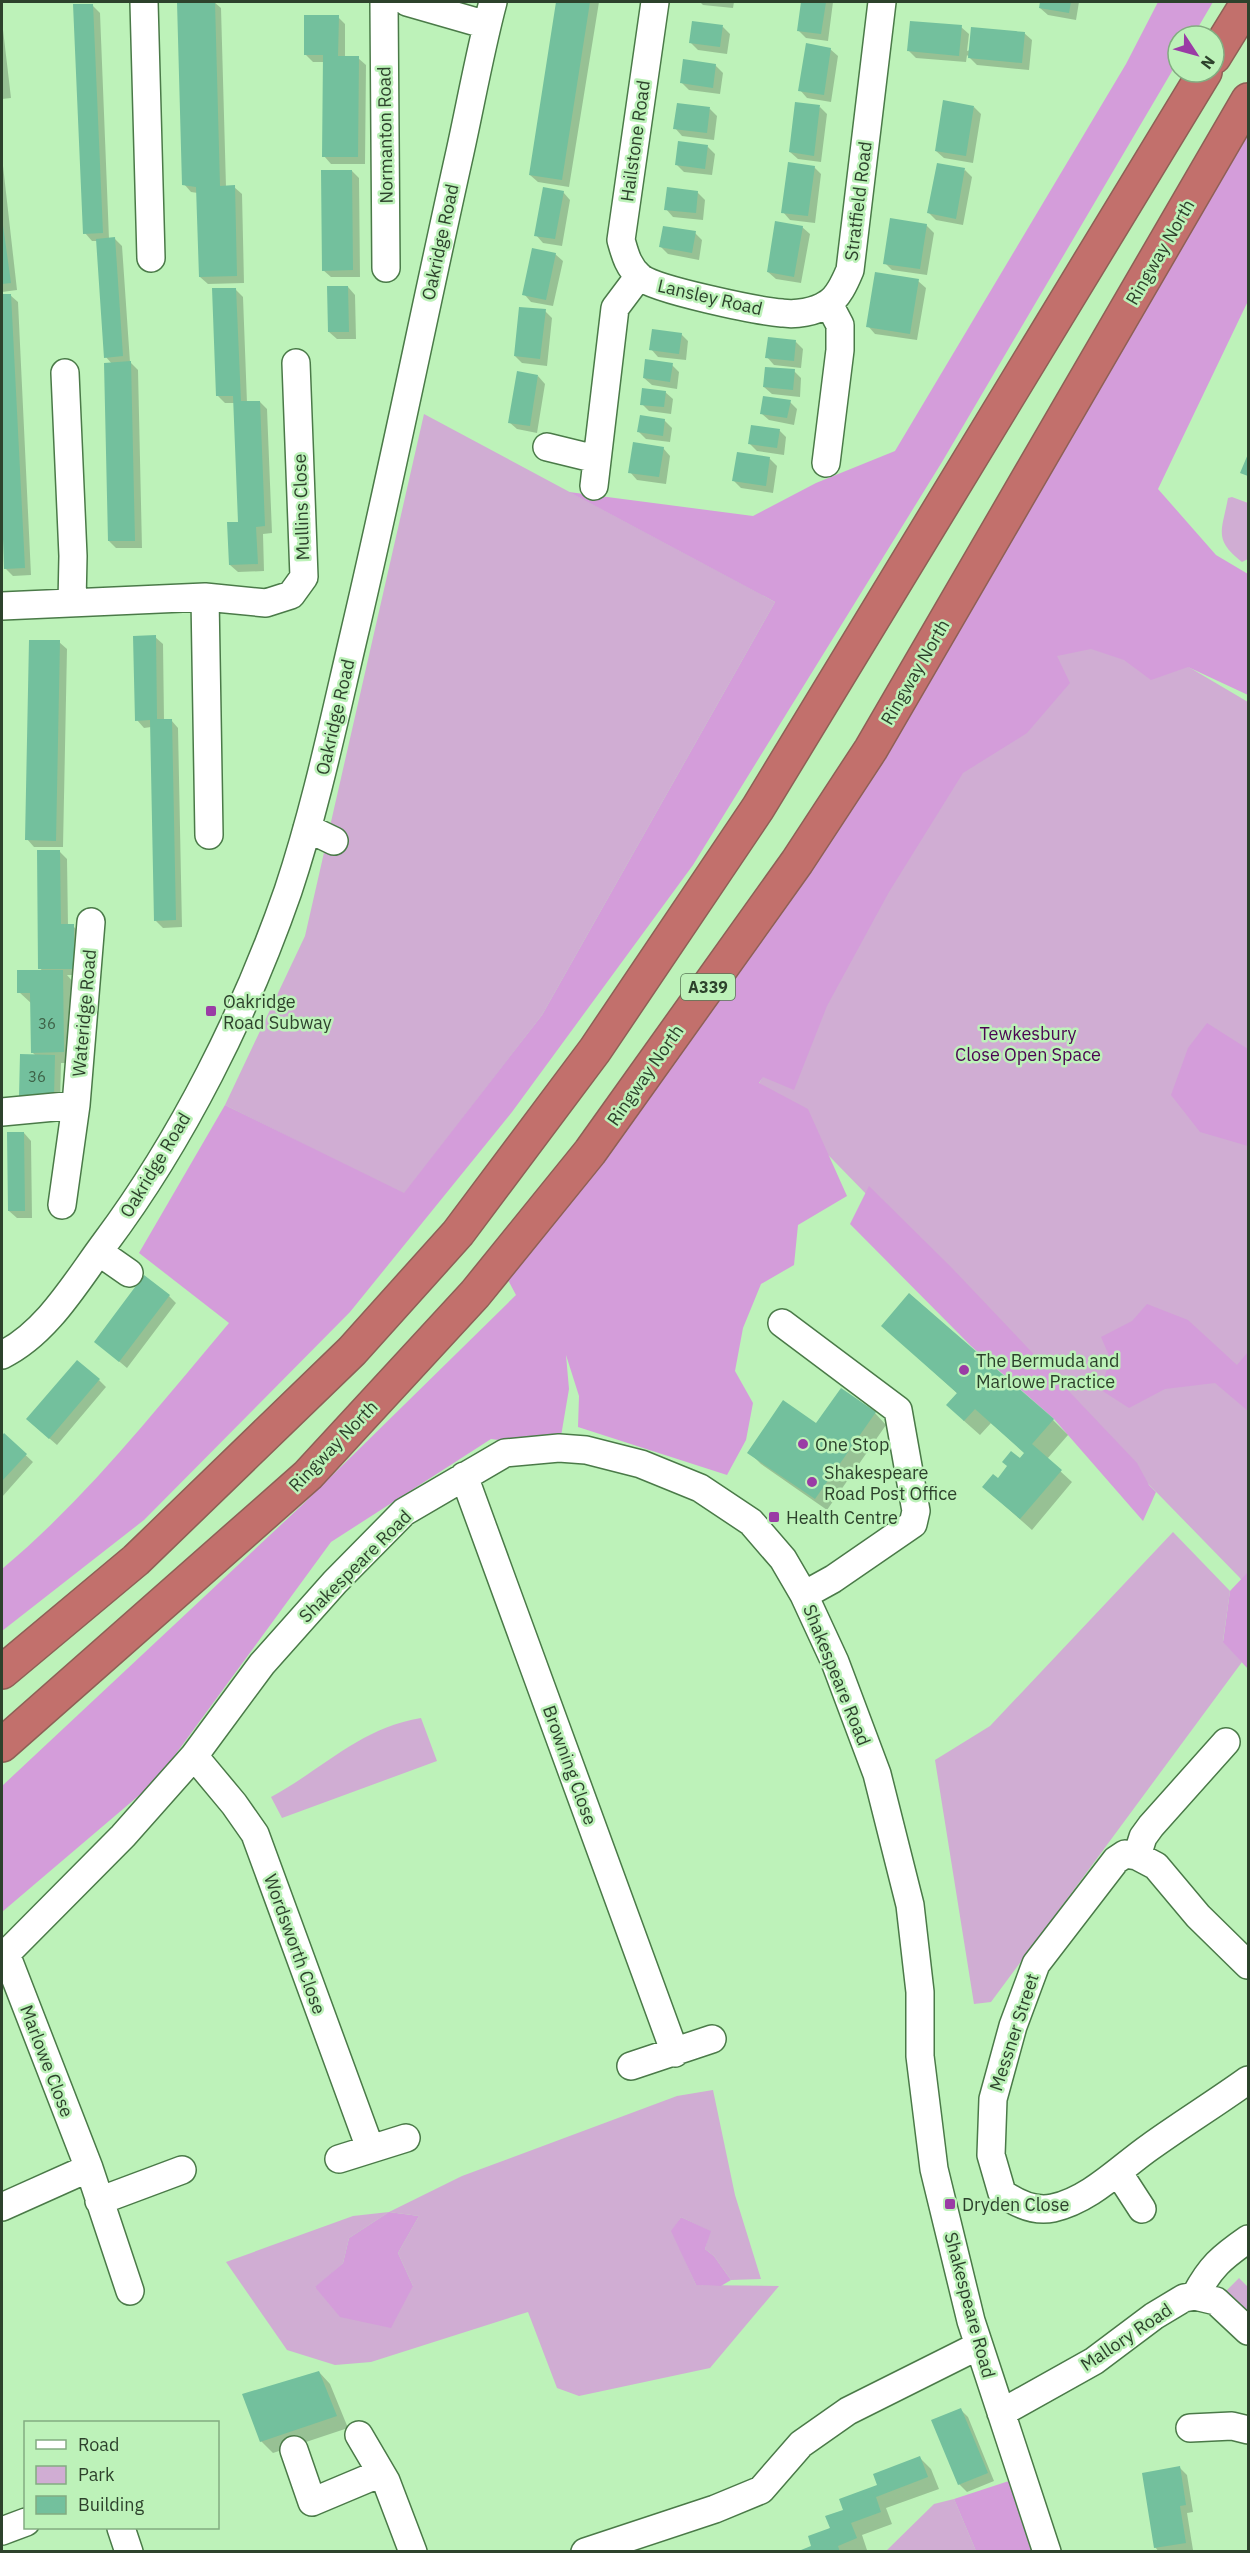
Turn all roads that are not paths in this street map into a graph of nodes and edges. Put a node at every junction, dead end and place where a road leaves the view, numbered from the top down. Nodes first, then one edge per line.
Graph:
1 (144, 2) edge
2 (384, 2) edge
3 (407, 2) edge
4 (655, 2) edge
5 (882, 2) edge
6 (1248, 2) edge
7 (490, 13) edge
8 (1226, 38) edge
9 (1198, 84) edge
10 (1248, 100) edge
11 (151, 258) dead end
12 (386, 268) dead end
13 (639, 276) junction
14 (829, 304) junction
15 (296, 363) dead end
16 (65, 373) dead end
17 (547, 447) dead end
18 (596, 459) junction
19 (826, 463) dead end
20 (594, 486) dead end
21 (205, 597) junction
22 (72, 603) junction
23 (2, 606) edge
24 (307, 828) junction
25 (209, 835) dead end
26 (334, 841) dead end
27 (92, 922) dead end
28 (76, 1105) junction
29 (2, 1112) edge
30 (62, 1204) dead end
31 (99, 1251) junction
32 (129, 1273) dead end
33 (782, 1323) dead end
34 (2, 1355) edge
35 (464, 1476) junction
36 (804, 1595) junction
37 (2, 1672) edge
38 (1226, 1742) dead end
39 (2, 1745) edge
40 (194, 1756) junction
41 (1137, 1856) junction
42 (4, 1956) edge
43 (1248, 1965) edge
44 (712, 2039) dead end
45 (675, 2053) junction
46 (631, 2066) dead end
47 (1248, 2080) edge
48 (406, 2138) dead end
49 (370, 2148) junction
50 (339, 2159) dead end
51 (89, 2168) junction
52 (182, 2170) dead end
53 (1118, 2172) junction
54 (99, 2201) junction
55 (2, 2207) edge
56 (1142, 2209) dead end
57 (1248, 2239) edge
58 (130, 2291) dead end
59 (1195, 2296) junction
60 (1248, 2331) edge
61 (978, 2346) junction
62 (1001, 2414) junction
63 (1190, 2428) dead end
64 (1248, 2430) edge
65 (359, 2435) dead end
66 (294, 2450) dead end
67 (381, 2473) junction
68 (24, 2523) edge
69 (121, 2529) edge
70 (2, 2531) edge
71 (129, 2552) edge
72 (413, 2552) edge
73 (585, 2552) edge
74 (1047, 2552) edge

1 - 11 street
2 - 12 street, Normanton Road
3 - 7 street
4 - 13 street, Hailstone Road
5 - 14 street, Stratfield Road
6 - 8 highway
7 - 24 street, Oakridge Road
9 - 37 highway
10 - 39 highway, Ringway North / A339
13 - 14 street, Lansley Road
13 - 18 street, Lansley Road
14 - 19 street
15 - 21 street, Mullins Close
16 - 22 street
17 - 18 street
18 - 20 street, Lansley Road
21 - 22 street, Mullins Close
21 - 25 street
22 - 23 street, Mullins Close
24 - 26 street
24 - 31 street, Oakridge Road
27 - 28 street, Wateridge Road
28 - 29 street
28 - 30 street, Wateridge Road
31 - 32 street
31 - 34 street, Oakridge Road
33 - 36 street
35 - 36 street, Shakespeare Road
35 - 40 street, Shakespeare Road
35 - 45 street, Browning Close
36 - 61 street, Shakespeare Road
38 - 41 street
40 - 42 street, Shakespeare Road
40 - 49 street, Wordsworth Close
41 - 43 street
41 - 53 street, Messner Street
42 - 51 street, Marlowe Close
44 - 45 street
45 - 46 street
47 - 53 street, Messner Street
48 - 49 street
49 - 50 street
51 - 54 street, Marlowe Close
51 - 55 street
52 - 54 street
53 - 56 street
54 - 58 street, Marlowe Close
57 - 59 street
59 - 60 street
59 - 62 street, Mallory Road
61 - 62 street, Shakespeare Road
61 - 73 street
62 - 74 street, Shakespeare Road
63 - 64 street
65 - 67 street
66 - 67 street
67 - 72 street
68 - 70 street
69 - 71 street

